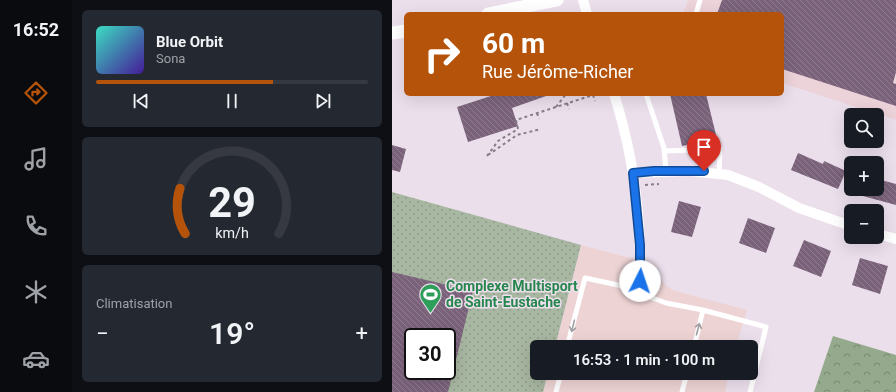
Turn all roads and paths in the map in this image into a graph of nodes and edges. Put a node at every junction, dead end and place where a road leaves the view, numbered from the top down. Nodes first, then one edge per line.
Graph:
1 (557, 0) edge
2 (583, 0) edge
3 (699, 0) edge
4 (498, 12) edge
5 (586, 12) edge
6 (696, 12) edge
7 (404, 31) edge
8 (392, 33) edge
9 (564, 96) edge
10 (590, 96) edge
11 (593, 96) edge
12 (616, 96) edge
13 (647, 96) edge
14 (586, 97) joint
15 (595, 101) dead end
16 (567, 103) junction
17 (556, 107) junction
18 (569, 109) dead end
19 (537, 113) junction
20 (539, 119) dead end
21 (542, 129) dead end
22 (664, 151) junction
23 (666, 171) junction
24 (633, 173) junction
25 (719, 173) junction
26 (665, 184) dead end
27 (644, 186) dead end
28 (844, 224) edge
29 (884, 236) edge
30 (896, 239) edge
31 (637, 292) junction
32 (703, 310) junction
33 (569, 340) edge
34 (696, 340) edge
35 (559, 380) edge
36 (685, 380) edge
37 (556, 392) edge
38 (682, 392) edge
39 (750, 392) edge

1 - 4 street
2 - 5 street
3 - 6 lane
7 - 8 street
9 - 17 path
10 - 14 path
11 - 15 path
12 - 24 street
13 - 22 lane
14 - 16 path
16 - 17 path
16 - 18 path
17 - 19 path
19 - 20 path
19 - 21 path
22 - 23 lane
22 - 25 lane
23 - 24 street
23 - 25 street
24 - 31 street
25 - 28 street
26 - 27 path
29 - 30 street
31 - 32 lane
31 -> 33 lane
34 -> 32 lane
32 - 39 lane
35 - 37 lane
36 - 38 lane

